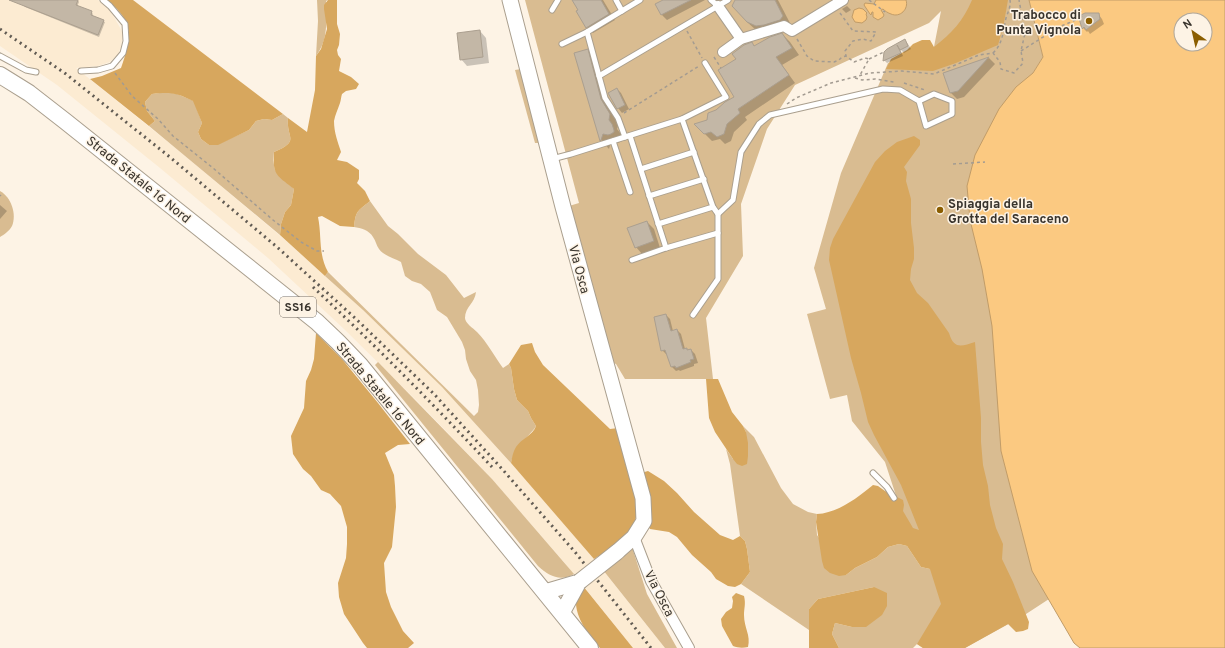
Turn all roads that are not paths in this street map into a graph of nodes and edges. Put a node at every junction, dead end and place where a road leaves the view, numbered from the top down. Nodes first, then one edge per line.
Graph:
1 (103, 0) edge
2 (510, 0) edge
3 (558, 0) edge
4 (616, 0) edge
5 (640, 0) edge
6 (728, 0) edge
7 (839, 2) edge
8 (714, 3) edge
9 (552, 10) dead end
10 (622, 11) junction
11 (587, 32) junction
12 (741, 39) junction
13 (562, 44) dead end
14 (718, 55) road end
15 (0, 56) edge
16 (705, 63) road end
17 (81, 71) dead end
18 (36, 72) dead end
19 (0, 75) edge
20 (599, 76) junction
21 (919, 101) junction
22 (682, 119) junction
23 (628, 136) junction
24 (613, 141) junction
25 (694, 152) junction
26 (551, 159) junction
27 (641, 169) junction
28 (704, 179) junction
29 (630, 192) dead end
30 (649, 196) junction
31 (713, 207) junction
32 (718, 214) junction
33 (658, 224) junction
34 (718, 233) junction
35 (666, 248) junction
36 (632, 260) dead end
37 (693, 315) dead end
38 (872, 473) dead end
39 (894, 498) dead end
40 (634, 537) junction
41 (579, 582) junction
42 (545, 592) junction
43 (562, 613) junction
44 (590, 648) edge
45 (689, 648) edge

1 - 17 lane
2 - 26 street, Via Osca
3 - 9 lane
4 - 10 lane
5 - 10 lane
6 - 8 lane
7 - 12 street
8 - 12 street
8 - 20 lane
10 - 11 lane
11 - 13 lane
11 - 20 lane
12 - 14 street
15 - 18 lane
16 - 22 lane
19 - 42 main road, Strada Statale 16 Nord / SS16
20 - 23 lane
21 - 21 lane
21 - 32 lane
22 - 23 lane
22 - 25 lane
23 - 24 lane
23 - 27 lane
24 - 26 lane
24 - 29 lane
25 - 27 lane
25 - 28 lane
26 - 40 street, Via Osca
27 - 30 lane
28 - 30 lane
28 - 31 lane
30 - 33 lane
31 - 32 lane
31 - 33 lane
32 - 34 lane
33 - 35 lane
34 - 35 lane
34 - 37 lane
35 - 36 lane
38 - 39 lane
40 - 41 street, Via Osca, bridge
40 - 45 street, Via Osca
41 - 42 street
41 - 43 street
42 - 43 main road, Strada Statale 16 Nord / SS16
43 - 44 main road, Strada Statale 16 Nord / SS16

